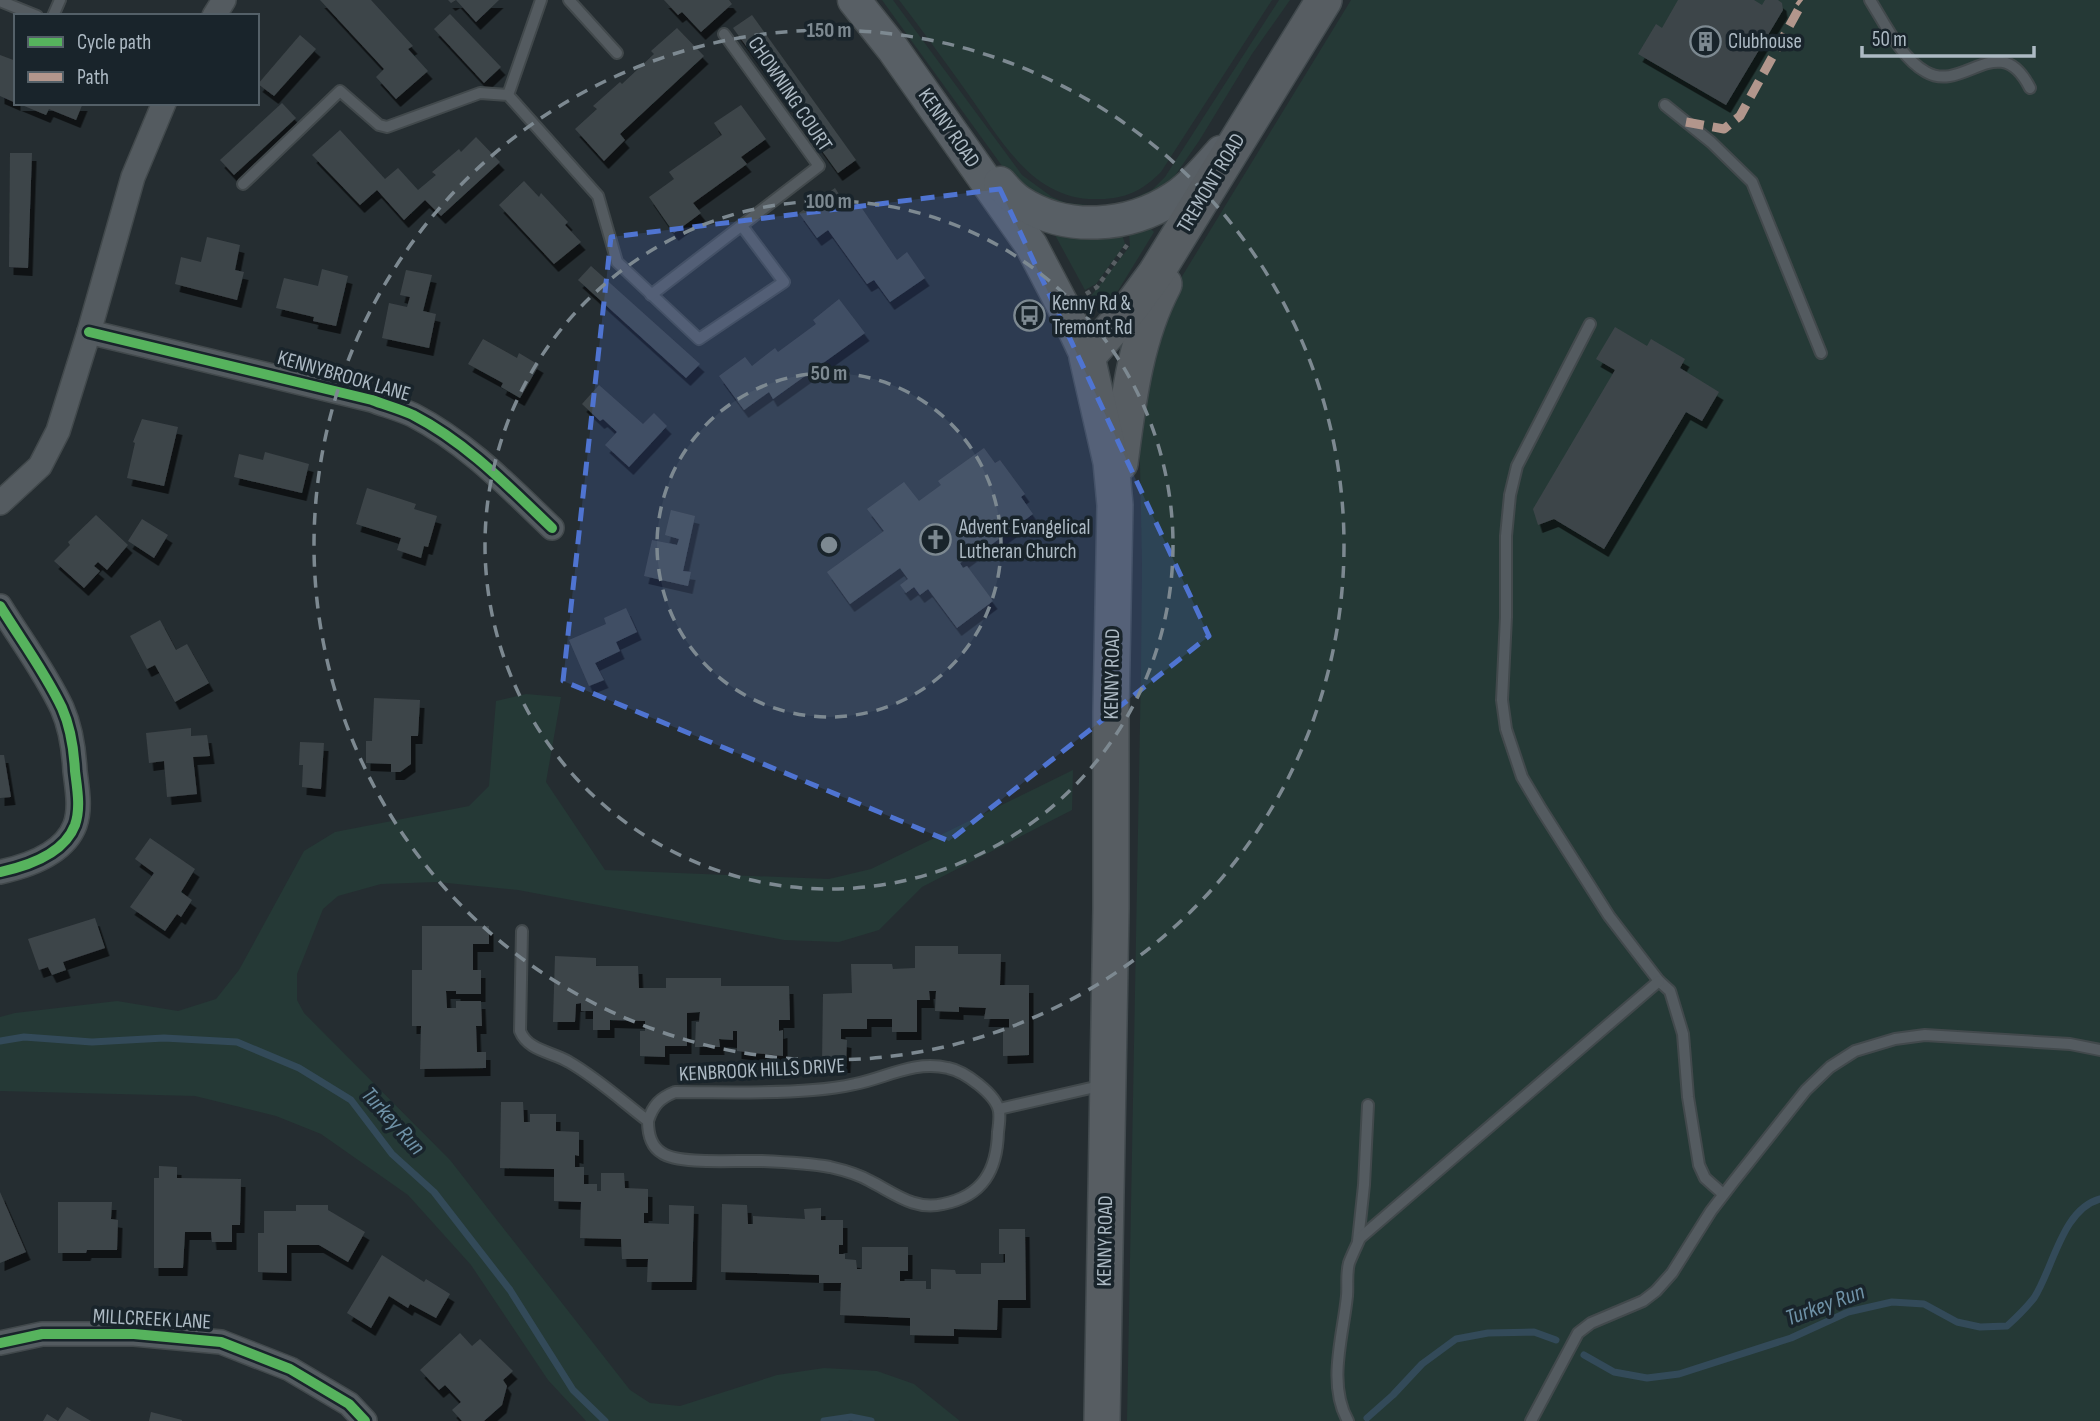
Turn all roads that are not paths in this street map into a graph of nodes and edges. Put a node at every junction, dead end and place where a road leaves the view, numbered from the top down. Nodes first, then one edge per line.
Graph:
1 (541, 0) edge
2 (569, 0) edge
3 (854, 0) edge
4 (1324, 0) edge
5 (1870, 0) edge
6 (0, 1) edge
7 (32, 14) edge
8 (724, 34) dead end
9 (617, 53) dead end
10 (2030, 88) dead end
11 (508, 95) junction
12 (163, 105) edge
13 (1665, 105) dead end
14 (1257, 107) junction
15 (965, 151) junction
16 (243, 184) dead end
17 (742, 226) junction
18 (651, 295) junction
19 (1590, 324) dead end
20 (89, 332) junction
21 (1821, 353) dead end
22 (1087, 357) junction
23 (0, 503) edge
24 (1115, 505) junction
25 (552, 528) dead end
26 (0, 606) edge
27 (0, 872) edge
28 (522, 931) dead end
29 (1659, 981) junction
30 (2096, 1048) edge
31 (1107, 1085) junction
32 (1368, 1105) dead end
33 (999, 1110) junction
34 (648, 1121) junction
35 (1723, 1195) junction
36 (1357, 1244) junction
37 (0, 1343) edge
38 (365, 1421) edge
39 (1102, 1421) edge
40 (1349, 1421) edge
41 (1531, 1421) edge

1 - 11 lane
2 - 9 lane
3 - 15 main road, KENNY ROAD
4 - 14 main road, TREMONT ROAD
5 - 10 lane
6 - 7 lane
8 - 17 lane, CHOWNING COURT
11 - 16 lane
11 - 18 lane
12 - 20 street
13 - 21 lane
14 - 15 main road
14 - 22 main road, TREMONT ROAD
14 - 24 main road
15 - 22 main road, KENNY ROAD
17 - 18 lane, CHOWNING COURT
17 - 18 lane
19 - 29 lane
20 - 23 street
20 - 25 street, KENNYBROOK LANE
22 - 24 main road, KENNY ROAD
24 - 31 main road, KENNY ROAD
26 - 27 street
28 - 34 lane
29 - 35 lane
29 - 36 lane
30 - 35 lane
31 - 33 lane
31 - 39 main road, KENNY ROAD
32 - 36 lane
33 - 34 lane, KENBROOK HILLS DRIVE
33 - 34 lane
35 - 41 lane
36 - 40 lane
37 - 38 street, MILLCREEK LANE

